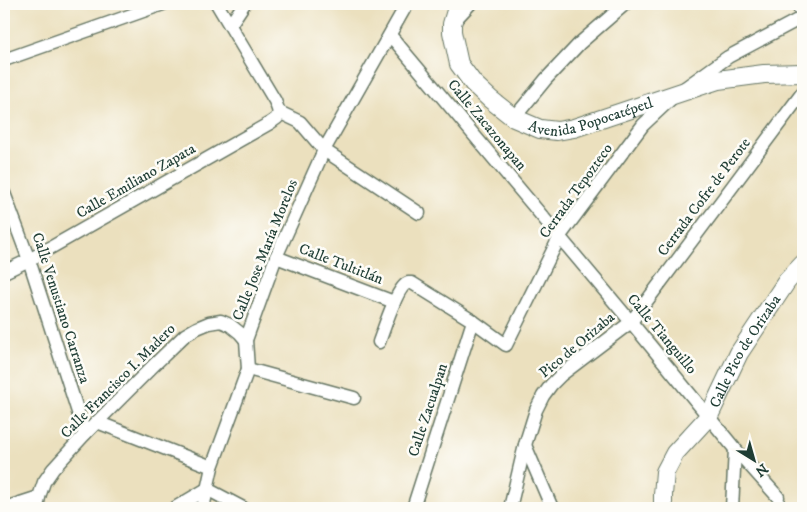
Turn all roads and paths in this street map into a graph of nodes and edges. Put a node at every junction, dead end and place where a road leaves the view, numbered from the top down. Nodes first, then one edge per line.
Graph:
1 (164, 4) edge
2 (217, 4) edge
3 (244, 4) edge
4 (408, 4) edge
5 (458, 4) edge
6 (470, 4) edge
7 (625, 4) edge
8 (794, 4) edge
9 (802, 17) edge
10 (230, 24) junction
11 (452, 24) junction
12 (390, 35) junction
13 (4, 60) edge
14 (803, 73) edge
15 (803, 92) edge
16 (675, 95) junction
17 (279, 112) junction
18 (514, 118) junction
19 (324, 150) junction
20 (4, 193) edge
21 (418, 213) dead end
22 (560, 236) junction
23 (276, 257) junction
24 (29, 260) junction
25 (803, 264) edge
26 (4, 272) edge
27 (394, 302) junction
28 (473, 321) junction
29 (631, 322) junction
30 (246, 340) junction
31 (378, 342) dead end
32 (248, 369) junction
33 (354, 398) dead end
34 (709, 416) junction
35 (98, 422) junction
36 (85, 434) junction
37 (525, 445) junction
38 (735, 449) junction
39 (212, 467) junction
40 (207, 489) junction
41 (778, 497) dead end
42 (38, 503) edge
43 (5, 508) edge
44 (174, 508) edge
45 (203, 508) edge
46 (243, 508) edge
47 (413, 508) edge
48 (510, 508) edge
49 (552, 508) edge
50 (663, 508) edge
51 (732, 508) edge

1 - 13 street
2 - 10 street
3 - 10 street
4 - 12 street, Calle Jose María Morelos
5 - 11 street, Avenida Popocatépetl
6 - 11 street
7 - 18 street
8 - 9 lane
9 - 16 street, Cerrada Tepozteco
10 - 17 street
11 - 18 street, Avenida Popocatépetl
12 - 19 street, Calle Jose María Morelos
12 - 22 street, Calle Zacazonapan
14 - 16 street, Avenida Popocatépetl
15 - 29 street, Cerrada Cofre de Perote
16 - 18 street, Avenida Popocatépetl
16 - 22 street, Cerrada Tepozteco
17 - 19 street
17 - 24 street, Calle Emiliano Zapata
19 - 21 street
19 - 23 street, Calle Jose María Morelos
20 - 24 street, Calle Venustiano Carranza
22 - 28 street, Cerrada Tepozteco
22 - 29 street, Calle Tianguillo
23 - 27 street, Calle Tultitlán
23 - 30 street, Calle Jose María Morelos
24 - 26 street, Calle Emiliano Zapata
24 - 36 street, Calle Venustiano Carranza
25 - 34 street, Calle Pico de Orizaba
27 - 28 street, Calle Tultitlán
27 - 31 street, Calle Tultitlán
28 - 47 street, Calle Zacualpan
29 - 34 street, Calle Tianguillo
29 - 37 street, Pico de Orizaba
30 - 32 street, Calle Jose María Morelos
30 - 35 street, Calle Francisco I. Madero
32 - 33 street
32 - 39 street, Calle Jose María Morelos
34 - 38 street, Calle Tianguillo
34 - 50 street, Calle Pico de Orizaba
35 - 36 street, Calle Francisco I. Madero
35 - 39 street
36 - 42 street, Calle Francisco I. Madero
37 - 48 street, Pico de Orizaba
37 - 49 street
38 - 41 street, Calle Tianguillo
38 - 51 street
39 - 40 street, Calle Jose María Morelos
40 - 44 street
40 - 45 street, Calle Jose María Morelos
40 - 46 street
42 - 43 street

